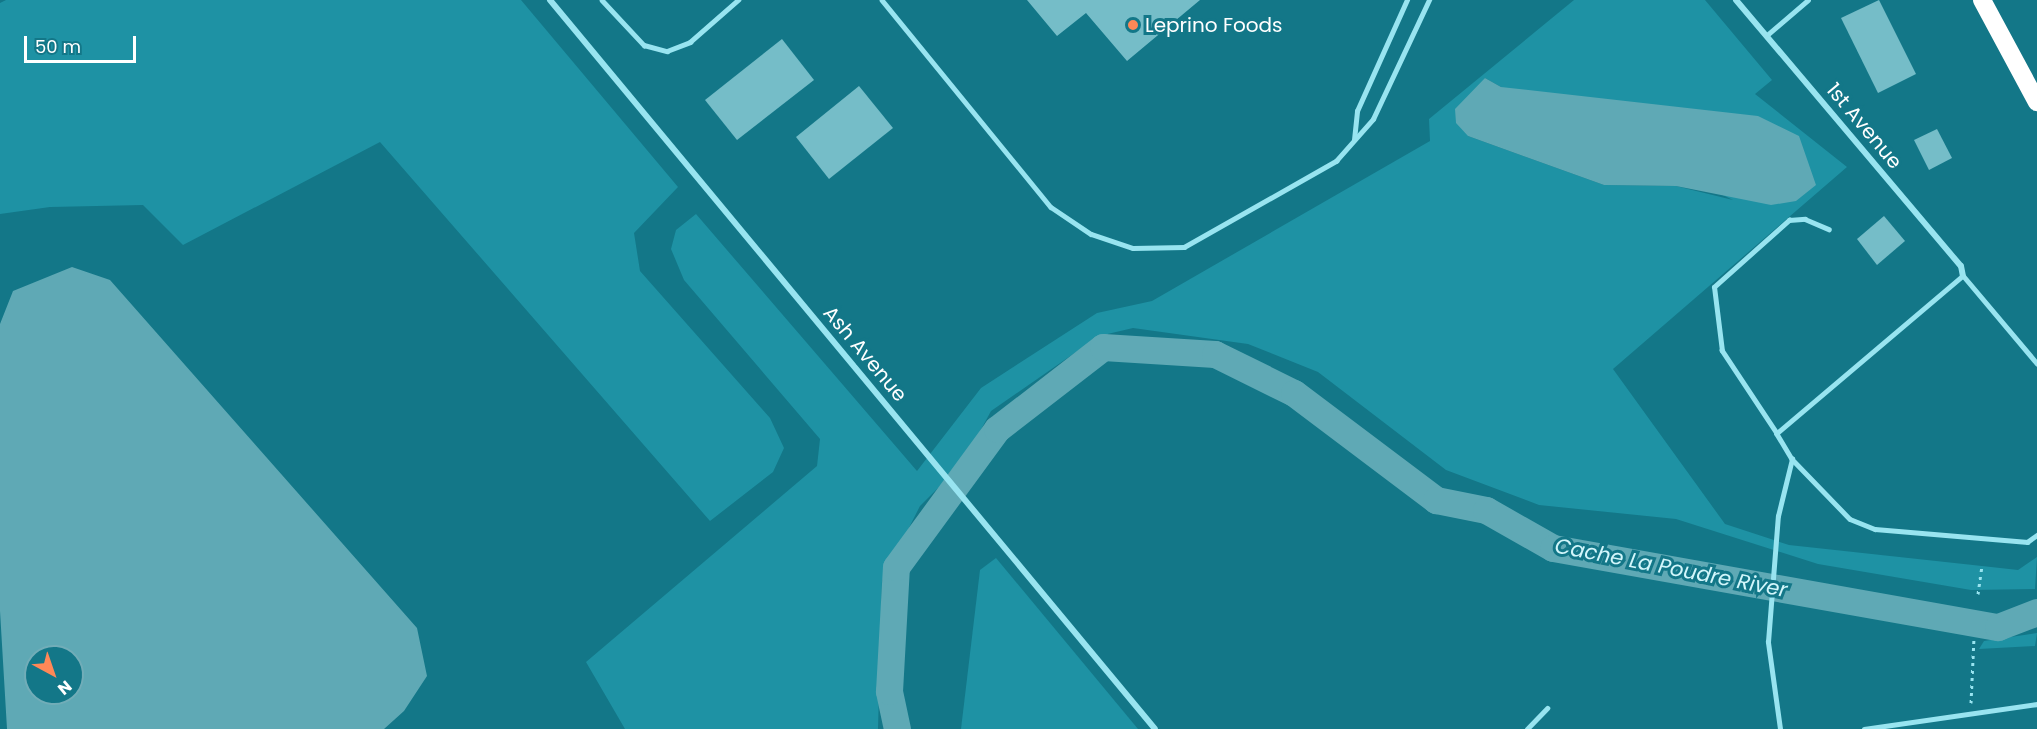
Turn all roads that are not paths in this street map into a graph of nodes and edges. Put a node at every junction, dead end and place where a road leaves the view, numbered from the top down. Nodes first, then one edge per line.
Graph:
1 (550, 0) edge
2 (602, 0) edge
3 (738, 0) edge
4 (882, 0) edge
5 (1407, 0) edge
6 (1429, 0) edge
7 (1736, 0) edge
8 (1808, 0) edge
9 (1982, 0) edge
10 (1766, 36) junction
11 (2037, 102) edge
12 (1354, 140) junction
13 (1829, 229) dead end
14 (1963, 276) junction
15 (2037, 364) edge
16 (1777, 434) junction
17 (1792, 459) junction
18 (2037, 535) edge
19 (2037, 704) edge
20 (1547, 708) dead end
21 (1155, 729) edge
22 (1527, 729) edge
23 (1780, 729) edge
24 (1864, 729) edge

1 - 21 street, Ash Avenue
2 - 3 lane
4 - 12 lane
5 - 12 lane
6 - 12 lane
7 - 10 street, 1st Avenue
8 - 10 lane
9 - 11 highway
10 - 14 street, 1st Avenue
13 - 16 lane
14 - 15 lane
14 - 16 lane
16 - 17 lane
17 - 18 lane
17 - 23 lane
19 - 24 lane
20 - 22 lane

